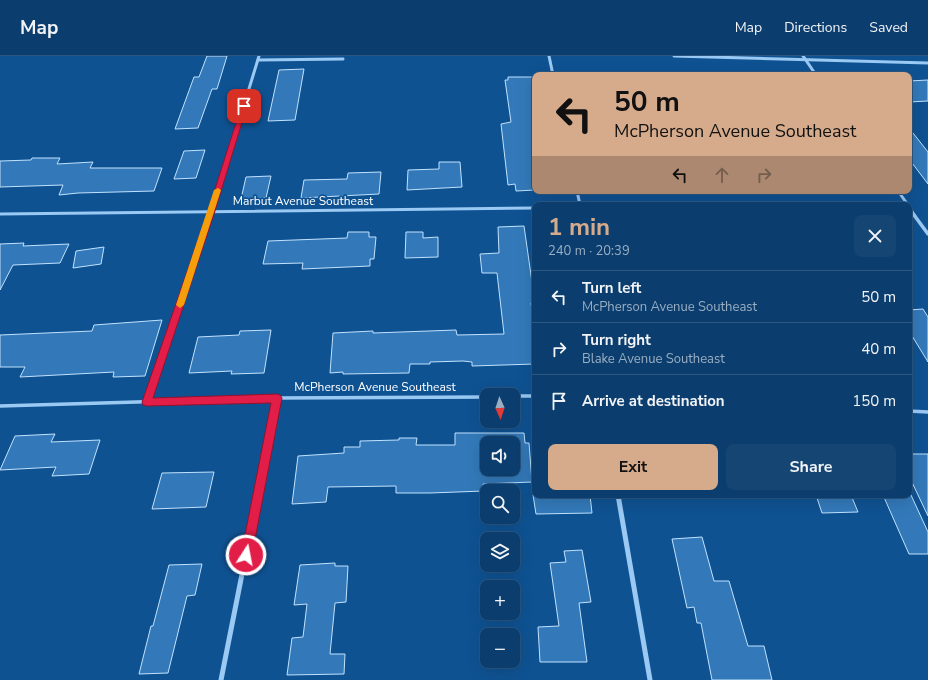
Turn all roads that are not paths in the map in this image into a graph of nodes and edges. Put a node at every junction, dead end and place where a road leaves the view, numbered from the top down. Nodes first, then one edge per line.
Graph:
1 (259, 56) edge
2 (549, 56) edge
3 (674, 56) edge
4 (803, 56) edge
5 (343, 59) dead end
6 (258, 60) junction
7 (806, 60) junction
8 (928, 63) edge
9 (552, 72) edge
10 (814, 72) edge
11 (532, 208) edge
12 (212, 211) junction
13 (912, 212) edge
14 (0, 214) edge
15 (928, 234) edge
16 (520, 396) edge
17 (532, 396) edge
18 (480, 397) edge
19 (277, 398) junction
20 (147, 402) junction
21 (0, 406) edge
22 (912, 411) edge
23 (928, 412) edge
24 (619, 498) edge
25 (222, 680) edge
26 (650, 680) edge

1 - 6 street
2 - 9 street
3 - 7 street
4 - 7 street
5 - 6 street
6 - 12 street
7 - 8 street
7 - 10 street
11 - 12 street, Marbut Avenue Southeast
12 - 14 street, Marbut Avenue Southeast
12 - 20 street
13 - 15 street
16 - 17 street
18 - 19 street, McPherson Avenue Southeast
19 - 20 street, McPherson Avenue Southeast
19 - 25 street
20 - 21 street, McPherson Avenue Southeast
22 - 23 street
24 - 26 street

